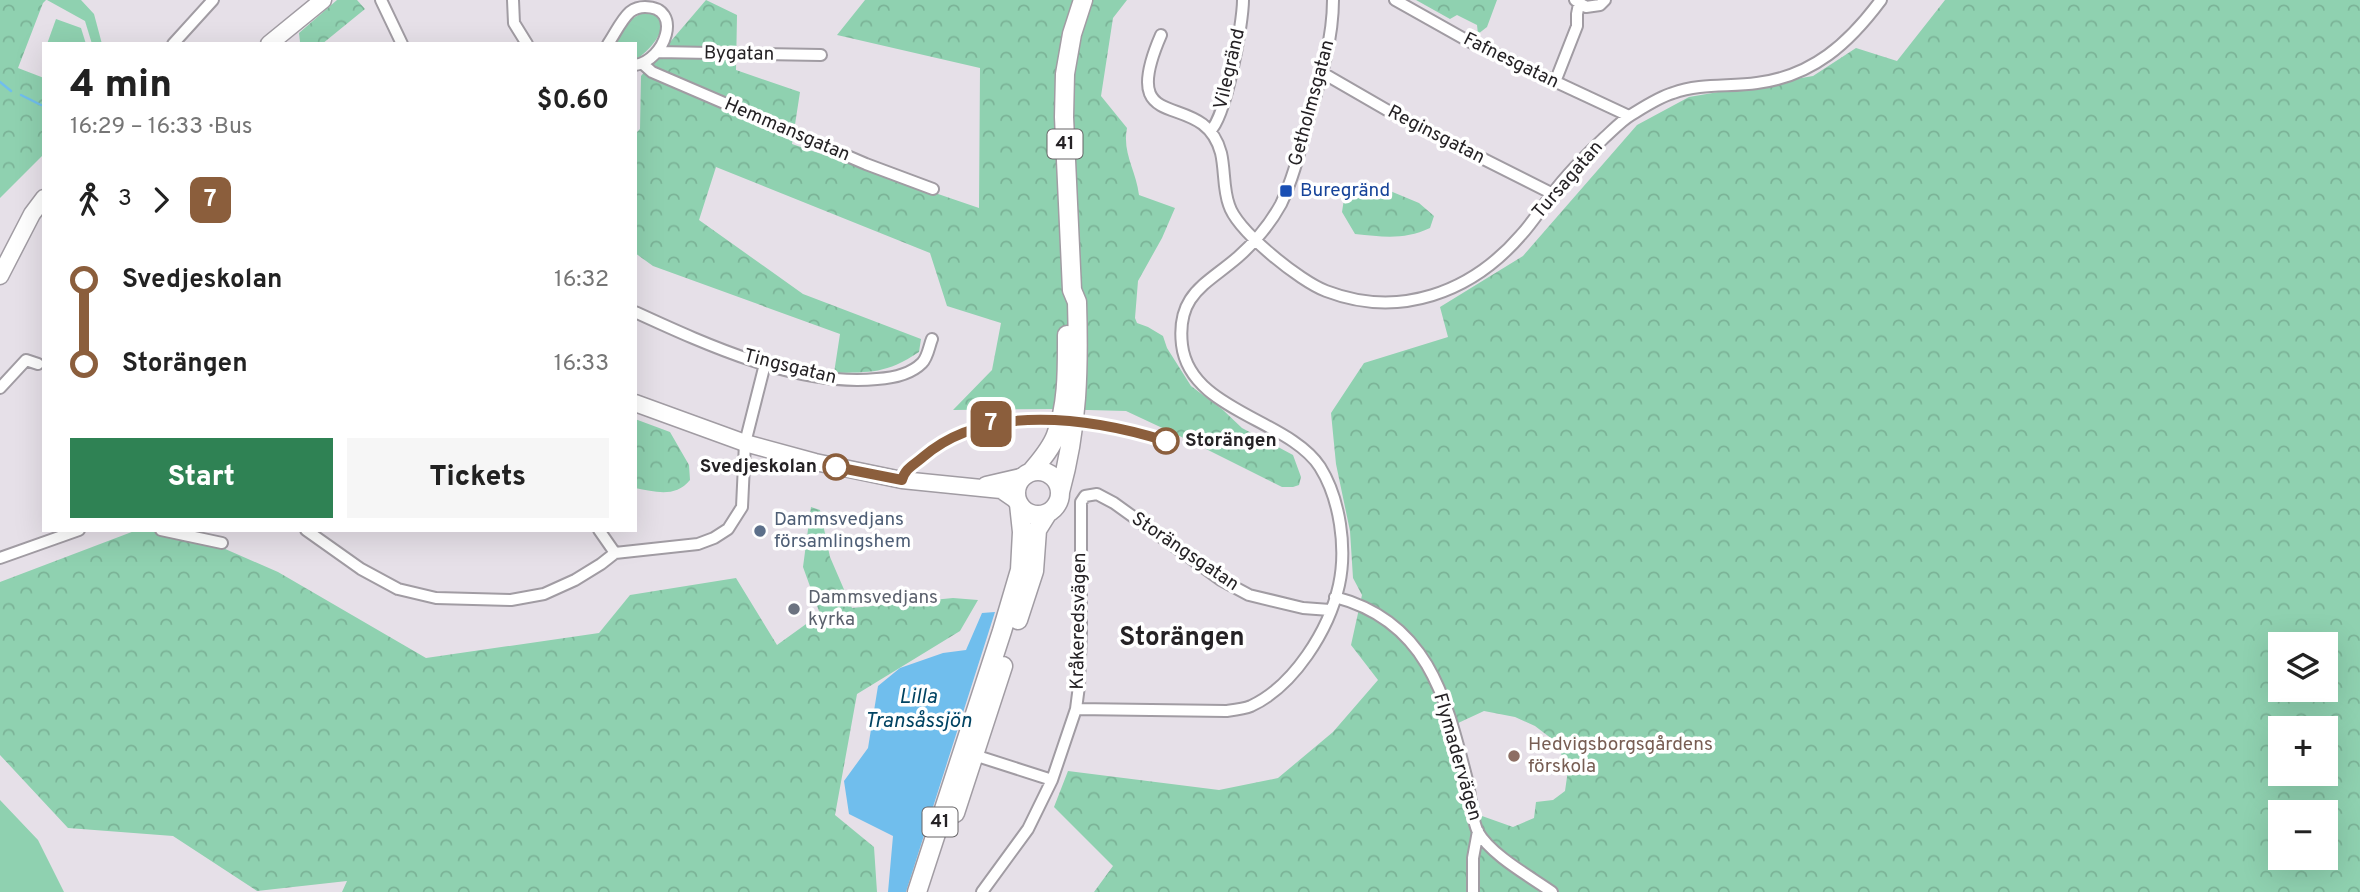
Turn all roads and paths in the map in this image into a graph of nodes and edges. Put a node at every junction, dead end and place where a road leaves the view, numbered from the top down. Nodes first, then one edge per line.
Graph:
1 (213, 0) edge
2 (323, 0) edge
3 (381, 0) edge
4 (513, 0) edge
5 (1083, 0) edge
6 (1333, 0) edge
7 (1395, 0) edge
8 (1605, 0) edge
9 (1881, 0) edge
10 (1239, 1) edge
11 (1577, 2) edge
12 (1161, 36) dead end
13 (175, 42) edge
14 (272, 42) edge
15 (401, 42) edge
16 (526, 42) edge
17 (609, 42) edge
18 (658, 52) junction
19 (821, 55) dead end
20 (639, 64) edge
21 (1321, 72) junction
22 (1555, 82) junction
23 (1629, 116) junction
24 (1210, 131) junction
25 (933, 189) dead end
26 (1553, 194) junction
27 (42, 201) edge
28 (1256, 240) junction
29 (0, 276) edge
30 (1072, 290) junction
31 (637, 313) edge
32 (932, 338) dead end
33 (38, 363) dead end
34 (765, 364) junction
35 (0, 388) edge
36 (637, 404) edge
37 (745, 443) junction
38 (1028, 474) junction
39 (981, 486) junction
40 (1060, 492) junction
41 (1085, 496) joint
42 (1018, 503) junction
43 (1047, 514) junction
44 (73, 532) edge
45 (170, 532) edge
46 (309, 532) edge
47 (600, 532) edge
48 (222, 543) dead end
49 (615, 553) junction
50 (0, 558) edge
51 (1335, 597) junction
52 (1330, 610) junction
53 (1076, 709) junction
54 (968, 753) junction
55 (1052, 780) junction
56 (1478, 831) junction
57 (917, 892) edge
58 (927, 892) edge
59 (982, 892) edge
60 (1473, 892) edge
61 (1552, 892) edge

1 - 13 street
2 - 14 street
3 - 15 street
4 - 16 street
5 - 30 main road, 41
6 - 21 street, Getholmsgatan
7 - 22 street, Fafnesgatan
8 - 11 street
9 - 23 street, Tursagatan
10 - 24 street, Vilegränd
11 - 22 street
12 - 24 street
17 - 18 street
18 - 19 street, Bygatan
18 - 20 street
20 - 25 street, Hemmansgatan
21 - 26 street, Reginsgatan
21 - 28 street, Getholmsgatan
22 - 23 street, Fafnesgatan
23 - 26 street, Tursagatan
24 - 28 street, Tursagatan
26 - 28 street, Tursagatan
27 - 29 street
28 - 51 street, Getholmsgatan
30 - 38 main road, 41
30 - 40 main road, 41
31 - 34 street, Tingsgatan
32 - 34 street, Tingsgatan
33 - 35 street
34 - 37 street
36 - 37 street
37 - 39 street
37 - 49 street
38 - 39 street
38 - 40 main road
38 - 42 main road, 41
39 - 42 street
40 - 43 main road, 41
41 - 52 street, Storängsgatan
41 - 53 street, Kråkeredsvägen
42 - 43 main road
42 - 54 main road, 41
43 - 54 main road, 41
44 - 50 street
45 - 48 street
46 - 49 street
47 - 49 street
51 - 52 street, Getholmsgatan
51 - 56 street, Flymadervägen
52 - 53 street, Getholmsgatan
53 - 55 street, Kråkeredsvägen
54 - 55 street
54 - 57 main road, 41
54 - 58 main road, 41
55 - 59 street, Kråkeredsvägen
56 - 60 street
56 - 61 street, Flymadervägen

